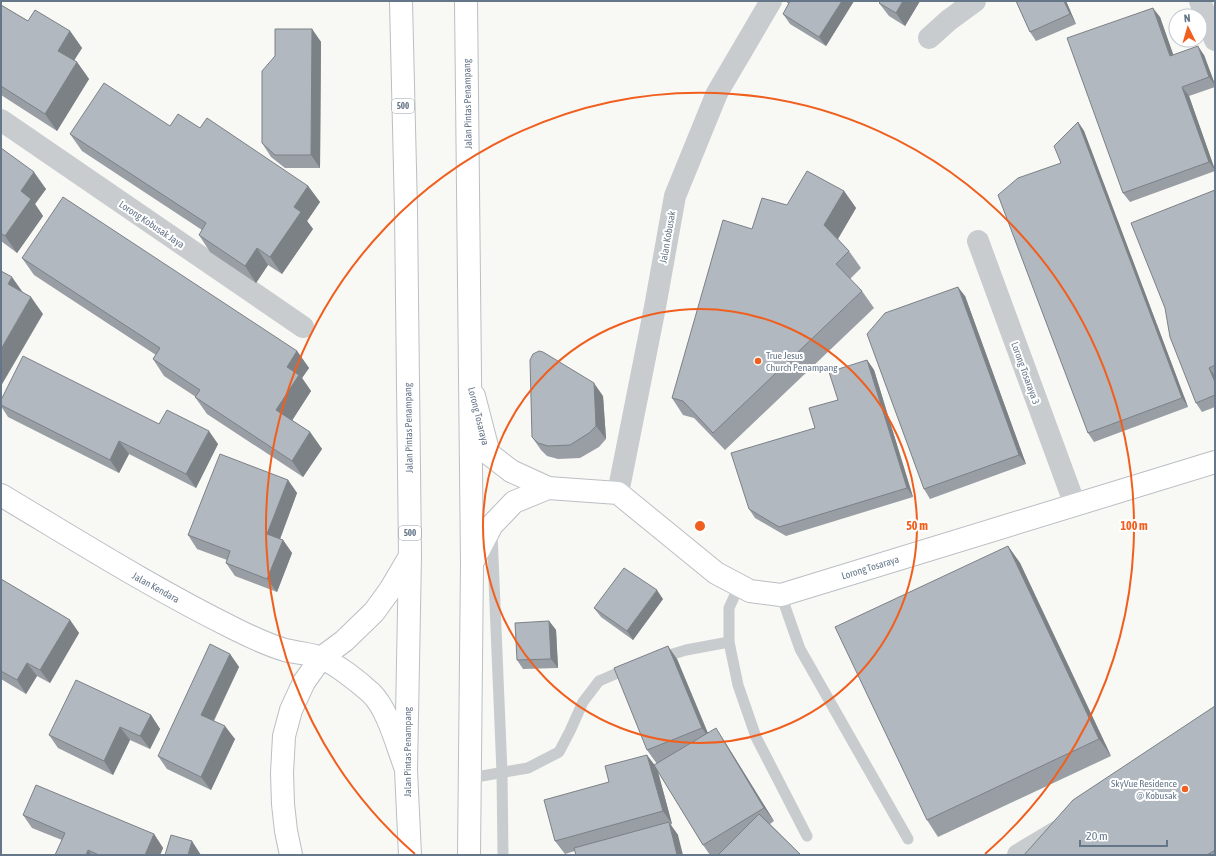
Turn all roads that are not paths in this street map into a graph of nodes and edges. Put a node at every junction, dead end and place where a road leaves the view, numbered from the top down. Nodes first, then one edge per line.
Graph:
1 (401, 1) edge
2 (466, 1) edge
3 (771, 1) edge
4 (1200, 1) edge
5 (969, 3) edge
6 (929, 38) dead end
7 (1215, 40) edge
8 (1, 120) edge
9 (978, 241) dead end
10 (303, 327) dead end
11 (471, 381) junction
12 (1215, 462) edge
13 (548, 488) junction
14 (618, 493) junction
15 (1, 494) edge
16 (1075, 505) junction
17 (492, 525) junction
18 (410, 556) junction
19 (472, 563) junction
20 (739, 586) junction
21 (781, 595) junction
22 (729, 642) junction
23 (321, 658) junction
24 (652, 661) edge
25 (638, 665) edge
26 (406, 770) junction
27 (502, 772) junction
28 (470, 778) junction
29 (1072, 822) edge
30 (807, 836) dead end
31 (908, 839) dead end
32 (291, 855) edge
33 (410, 855) edge
34 (469, 855) edge
35 (503, 855) edge
36 (1018, 855) edge

1 - 18 street, Jalan Pintas Penampang / 500
2 - 11 street, Jalan Pintas Penampang
3 - 14 street, Jalan Kobusak
4 - 7 street
5 - 6 street
8 - 10 street, Lorong Kobusak Jaya
9 - 16 street, Lorong Tosaraya 3
11 - 13 street, Lorong Tosaraya
11 - 19 street, Jalan Pintas Penampang
12 - 16 street, Lorong Tosaraya
13 - 14 street, Lorong Tosaraya
13 - 17 street, Lorong Tosaraya
14 - 20 street, Lorong Tosaraya
15 - 23 street, Jalan Kendara
16 - 21 street, Lorong Tosaraya
17 - 19 street, Lorong Tosaraya
17 - 27 lane
18 - 23 street
18 - 26 street, Jalan Pintas Penampang / 500
19 - 28 street, Jalan Pintas Penampang
20 - 21 street, Lorong Tosaraya
20 - 22 lane
21 - 31 lane
22 - 24 lane
22 - 30 lane
23 - 26 street
23 - 32 street
25 - 27 lane
26 - 33 street, Jalan Pintas Penampang / 500
27 - 28 lane
27 - 35 lane
28 - 34 street, Jalan Pintas Penampang
29 - 36 street

